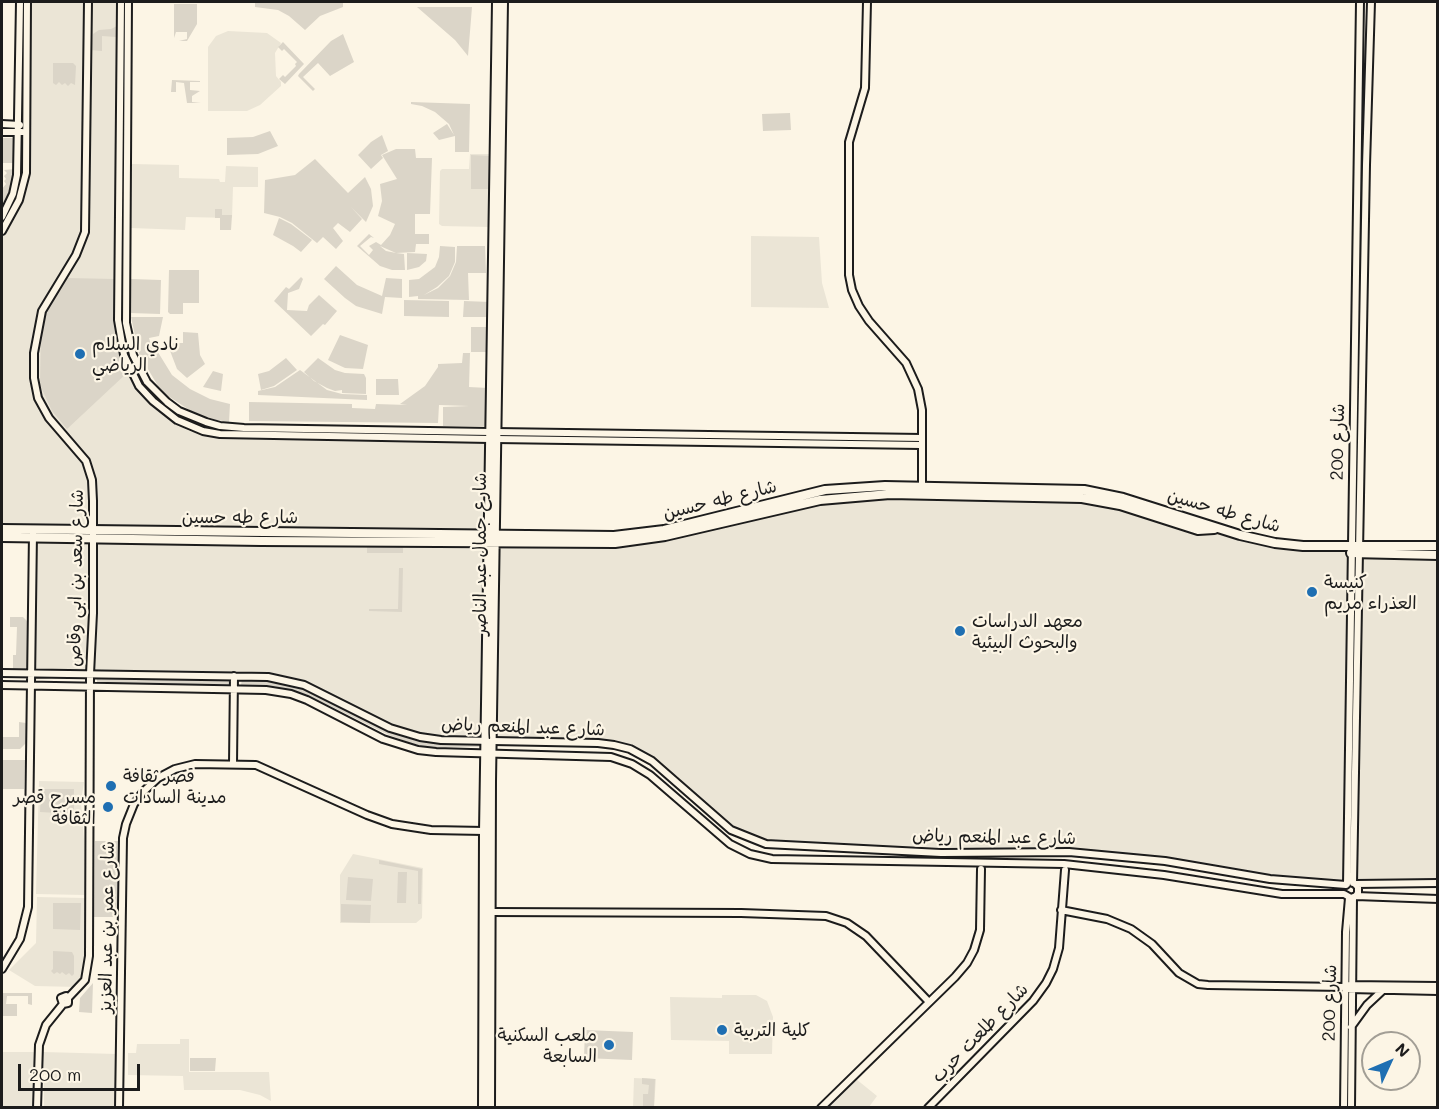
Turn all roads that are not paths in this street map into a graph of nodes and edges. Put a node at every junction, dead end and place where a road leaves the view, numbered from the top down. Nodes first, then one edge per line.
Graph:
1 (20, 2) edge
2 (27, 2) edge
3 (88, 2) edge
4 (121, 2) edge
5 (128, 2) edge
6 (497, 2) edge
7 (503, 2) edge
8 (867, 2) edge
9 (1360, 2) edge
10 (1371, 2) edge
11 (500, 12) junction
12 (2, 124) edge
13 (18, 125) junction
14 (26, 129) junction
15 (2, 132) edge
16 (18, 132) junction
17 (2, 217) edge
18 (2, 231) edge
19 (235, 428) junction
20 (235, 435) junction
21 (493, 435) junction
22 (921, 442) junction
23 (922, 490) junction
24 (1218, 528) junction
25 (2, 529) edge
26 (277, 532) junction
27 (33, 534) junction
28 (93, 534) junction
29 (2, 537) edge
30 (492, 538) junction
31 (277, 541) junction
32 (1437, 546) edge
33 (1355, 550) junction
34 (1437, 555) edge
35 (2, 673) edge
36 (31, 673) junction
37 (90, 674) junction
38 (234, 676) junction
39 (2, 685) edge
40 (31, 685) junction
41 (90, 685) junction
42 (235, 688) junction
43 (489, 742) junction
44 (489, 753) junction
45 (233, 764) junction
46 (484, 831) junction
47 (941, 853) junction
48 (1165, 861) junction
49 (941, 862) junction
50 (981, 869) dead end
51 (1065, 870) dead end
52 (1164, 875) junction
53 (1350, 884) junction
54 (1437, 884) edge
55 (1350, 897) junction
56 (1437, 898) edge
57 (1061, 910) junction
58 (491, 912) junction
59 (2, 969) edge
60 (1437, 986) edge
61 (1348, 987) junction
62 (1383, 990) junction
63 (1437, 991) edge
64 (929, 1002) junction
65 (1351, 1028) junction
66 (37, 1107) edge
67 (119, 1107) edge
68 (483, 1107) edge
69 (490, 1107) edge
70 (821, 1107) edge
71 (928, 1107) edge
72 (1344, 1107) edge
73 (1351, 1107) edge

1 - 13 street
2 - 14 street
3 - 28 street, شارع سعد بن ابى وقاص
4 - 20 street
5 - 19 street
6 - 11 main road, شارع جمال عبد الناصر
7 - 11 main road, شارع جمال عبد الناصر
8 - 22 street
9 - 33 street, شارع 200
10 - 33 street, شارع 200
11 - 21 main road, شارع جمال عبد الناصر
12 - 13 street
13 - 14 street
13 - 16 street
14 - 16 street
14 - 18 street
15 - 16 street
16 - 17 street
19 - 20 street
19 - 21 street
20 - 21 street
21 - 22 street
21 - 30 main road, شارع جمال عبد الناصر
22 - 23 street
23 - 24 main road, شارع طه حسين
23 - 24 main road, شارع طه حسين
23 - 30 main road, شارع طه حسين
24 - 33 main road, شارع طه حسين
25 - 27 main road, شارع طه حسين
26 - 28 main road, شارع طه حسين
26 - 30 main road, شارع طه حسين
26 - 31 main road
27 - 28 main road, شارع طه حسين
27 - 29 main road, شارع طه حسين
27 - 36 street
28 - 31 main road, شارع طه حسين
28 - 37 street, شارع سعد بن ابى وقاص
30 - 31 main road, شارع طه حسين
30 - 43 main road, شارع جمال عبد الناصر
32 - 33 main road, شارع طه حسين
33 - 34 main road, شارع طه حسين
33 - 53 street, شارع 200
35 - 36 street, شارع عبد المنعم رياض
36 - 37 street, شارع عبد المنعم رياض
36 - 40 street
37 - 38 street, شارع عبد المنعم رياض
37 - 41 street, شارع سعد بن ابى وقاص
38 - 42 street
38 - 43 street, شارع عبد المنعم رياض
39 - 40 street, شارع عبد المنعم رياض
40 - 41 street, شارع عبد المنعم رياض
40 - 59 street
41 - 42 street, شارع عبد المنعم رياض
41 - 66 street, شارع سعد بن ابى وقاص
42 - 44 street, شارع عبد المنعم رياض
42 - 45 street
43 - 44 main road, شارع جمال عبد الناصر
43 - 47 street, شارع عبد المنعم رياض
44 - 46 main road, شارع جمال عبد الناصر
44 - 49 street, شارع عبد المنعم رياض
44 - 58 main road, شارع جمال عبد الناصر
45 - 46 street, شارع عمر بن عبد العزيز
45 - 67 street, شارع عمر بن عبد العزيز
46 - 68 main road, شارع جمال عبد الناصر
47 - 48 street, شارع عبد المنعم رياض
47 - 49 street
48 - 52 street
48 - 53 street, شارع عبد المنعم رياض
49 - 52 street, شارع عبد المنعم رياض
50 - 64 street
51 - 57 street, شارع طلعت حرب
52 - 55 street, شارع عبد المنعم رياض
53 - 54 street, شارع عبد المنعم رياض
53 - 55 street
53 - 55 street
55 - 56 street, شارع عبد المنعم رياض
55 - 61 street, شارع 200
57 - 61 street
57 - 71 street, شارع طلعت حرب
58 - 64 street
58 - 69 main road, شارع جمال عبد الناصر
60 - 61 street
61 - 62 street
61 - 65 street, شارع 200
61 - 72 street, شارع 200
62 - 63 street
62 - 65 street
64 - 70 street
65 - 73 street, شارع 200

